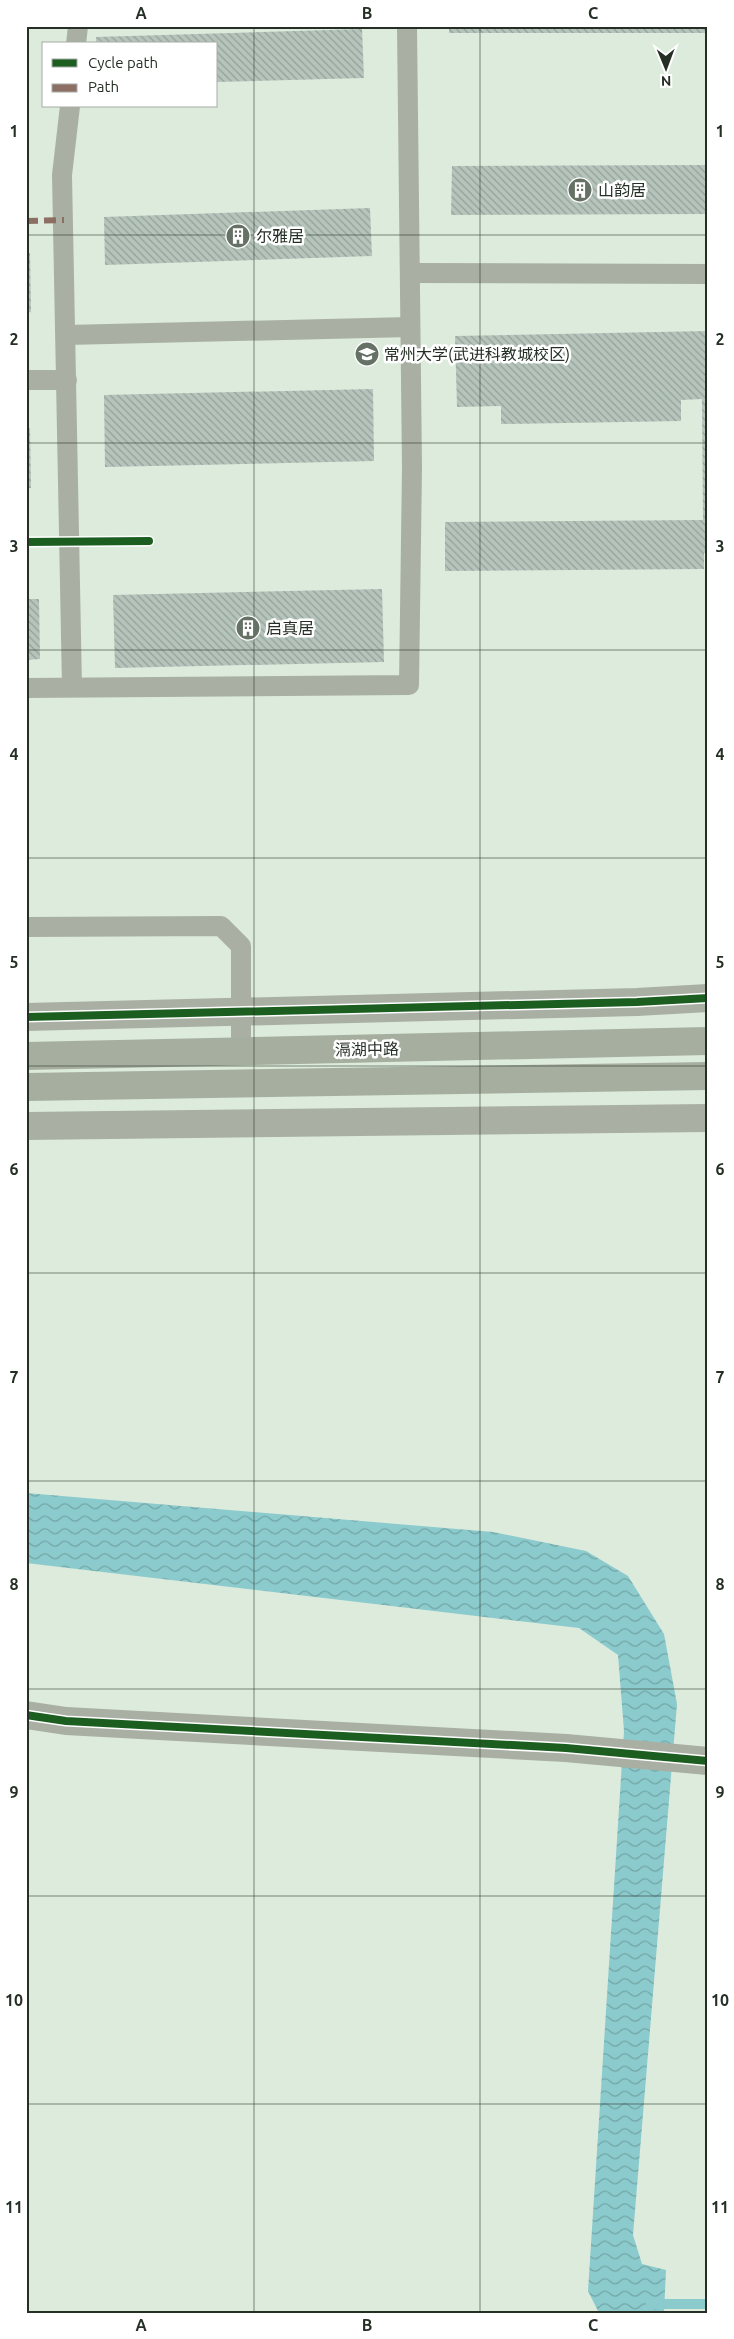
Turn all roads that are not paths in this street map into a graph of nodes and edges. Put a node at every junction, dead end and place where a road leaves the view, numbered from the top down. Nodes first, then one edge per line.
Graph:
1 (78, 26) edge
2 (407, 26) edge
3 (76, 42) edge
4 (70, 108) edge
5 (410, 273) junction
6 (708, 274) edge
7 (410, 327) junction
8 (66, 335) junction
9 (26, 380) edge
10 (67, 380) junction
11 (72, 687) junction
12 (26, 688) edge
13 (26, 927) edge
14 (708, 998) edge
15 (241, 1013) junction
16 (26, 1017) edge
17 (708, 1021) edge
18 (708, 1041) edge
19 (658, 1042) junction
20 (241, 1052) junction
21 (26, 1056) edge
22 (656, 1076) junction
23 (708, 1076) edge
24 (26, 1087) edge
25 (708, 1089) edge
26 (708, 1118) edge
27 (26, 1126) edge
28 (26, 1715) edge
29 (708, 1761) edge

1 - 3 lane
2 - 5 lane
4 - 8 lane
5 - 6 lane
5 - 7 lane
7 - 8 lane
7 - 11 lane
8 - 10 lane
9 - 10 lane
10 - 11 lane
11 - 12 lane
13 - 15 lane
14 - 15 street
15 - 16 street
15 - 20 lane
17 - 19 main road
18 - 19 main road, 滆湖中路
19 - 20 main road, 滆湖中路
20 - 21 main road, 滆湖中路
22 - 23 main road, 滆湖中路
22 - 24 main road, 滆湖中路
22 - 25 main road
26 - 27 street
28 - 29 street

